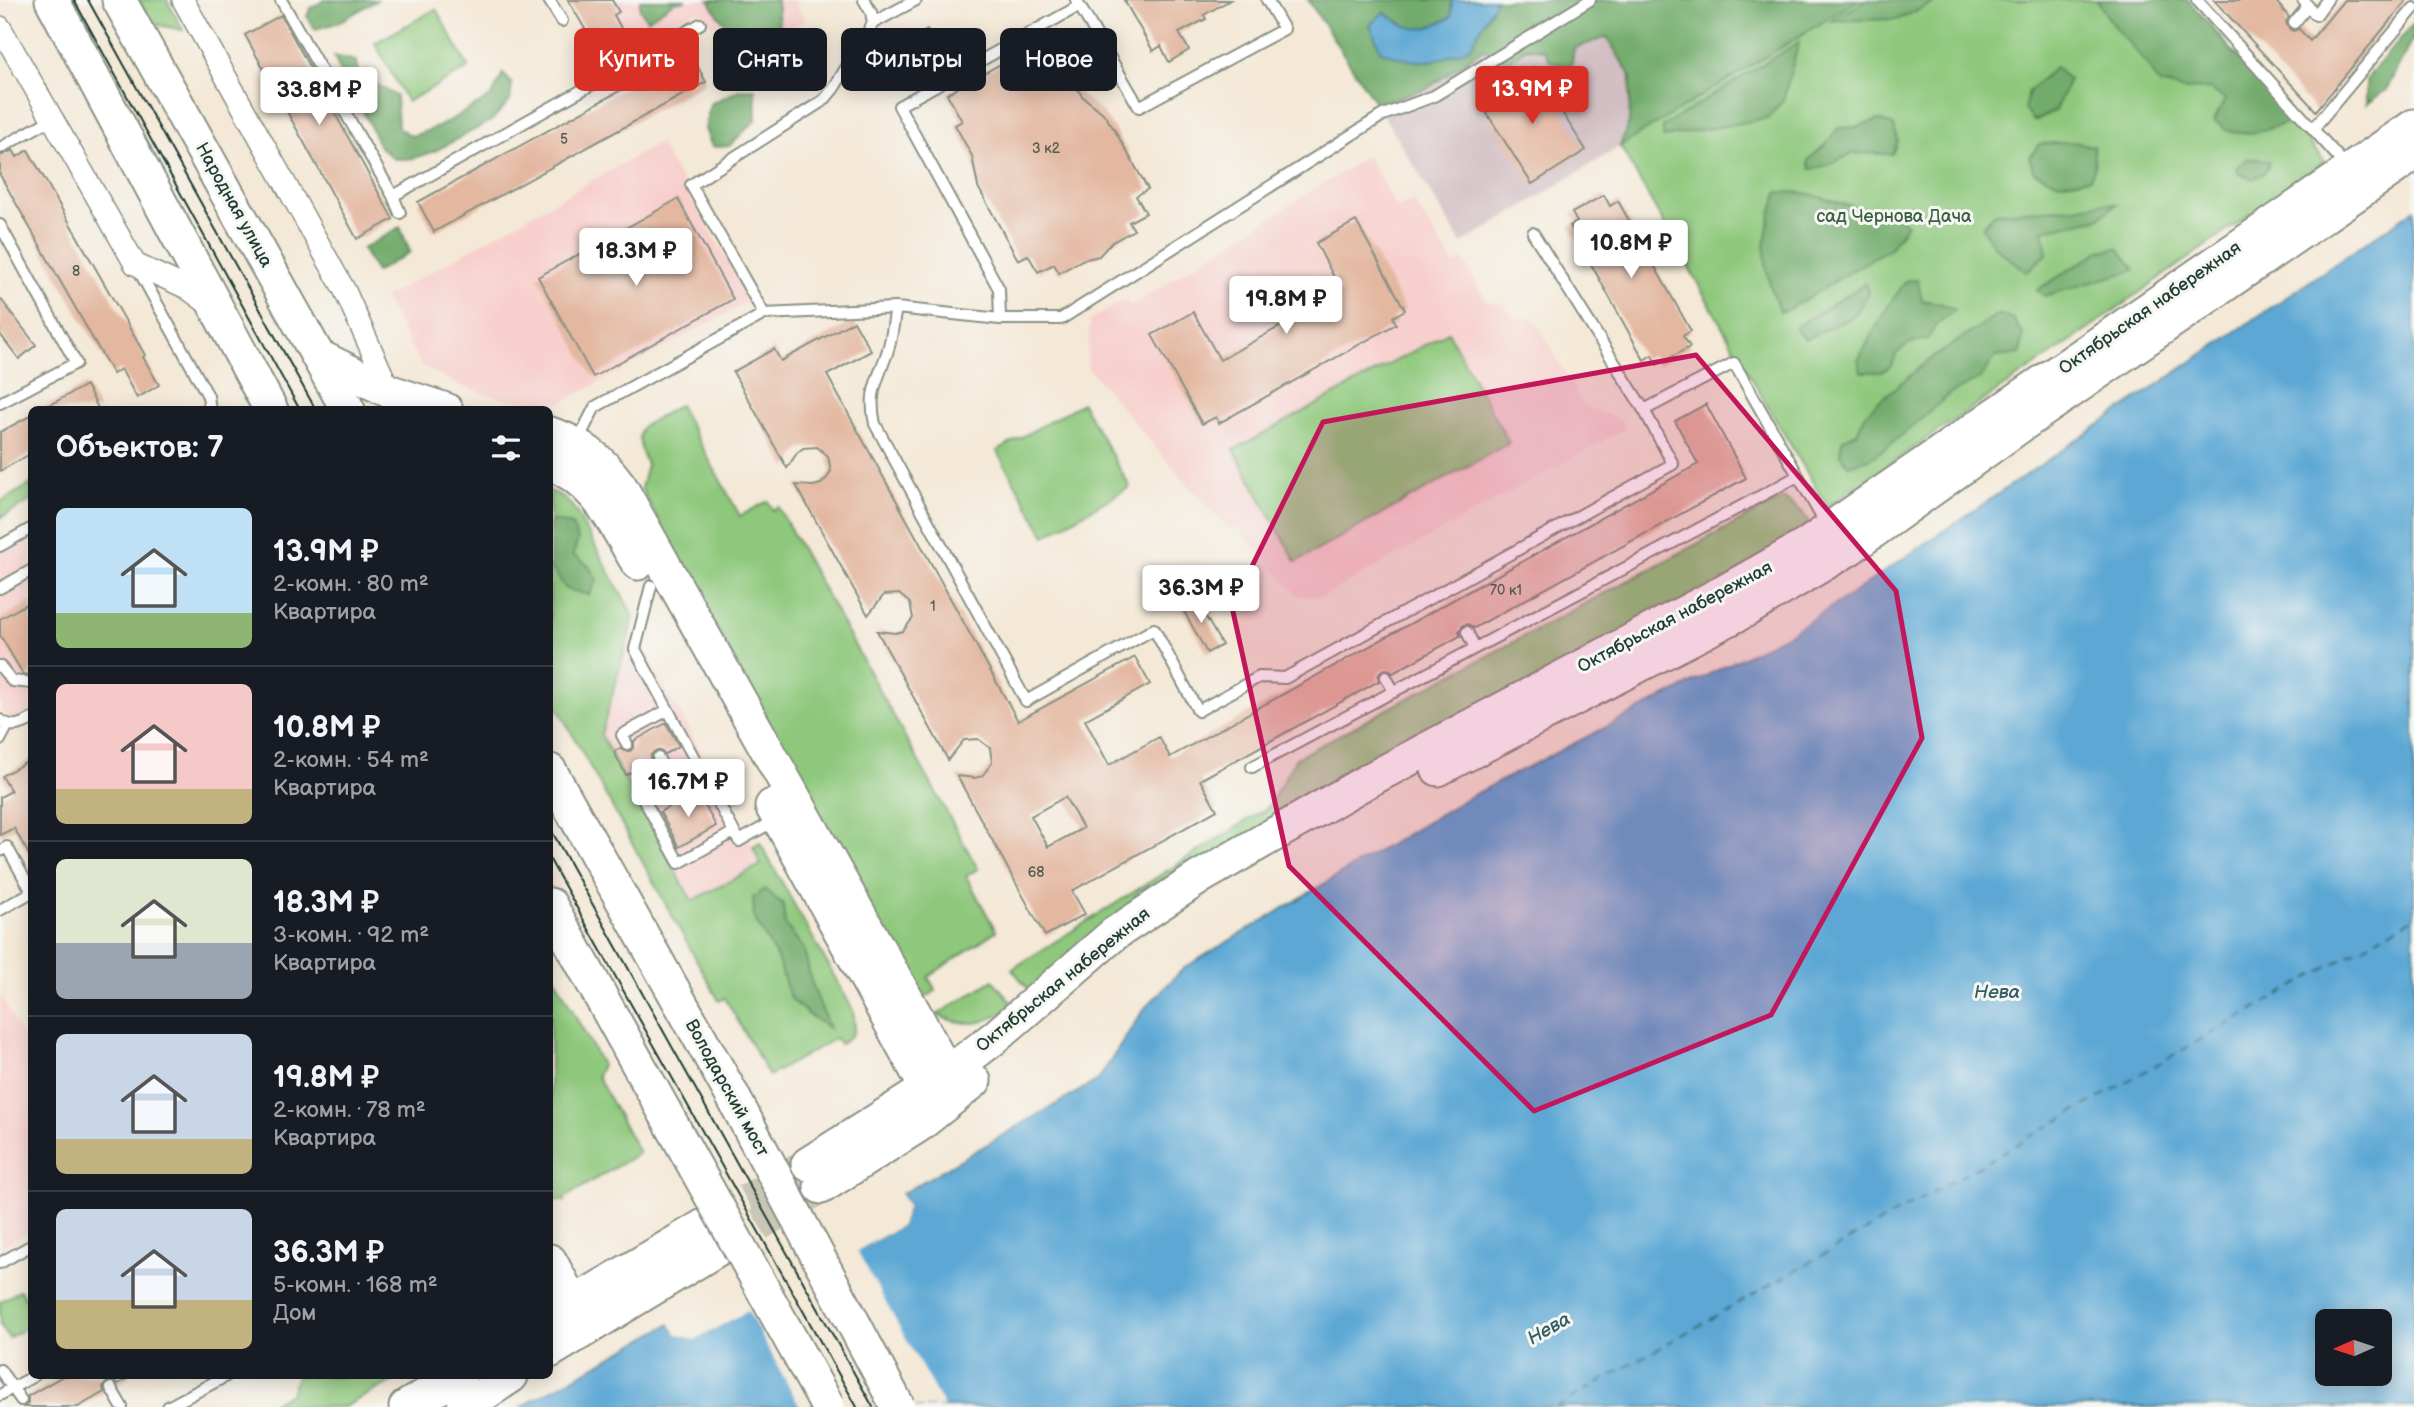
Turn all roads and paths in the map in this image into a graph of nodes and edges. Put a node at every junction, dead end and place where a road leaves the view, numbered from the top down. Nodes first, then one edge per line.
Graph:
1 (52, 0) edge
2 (120, 0) edge
3 (183, 0) edge
4 (281, 0) edge
5 (550, 0) edge
6 (864, 0) edge
7 (916, 0) edge
8 (1267, 0) edge
9 (1590, 0) edge
10 (2197, 0) edge
11 (2327, 0) edge
12 (1078, 3) edge
13 (2306, 3) edge
14 (2414, 9) edge
15 (562, 22) dead end
16 (873, 23) junction
17 (2294, 23) dead end
18 (701, 24) dead end
19 (0, 27) edge
20 (2267, 57) dead end
21 (2257, 66) junction
22 (52, 119) junction
23 (2414, 126) edge
24 (2313, 129) junction
25 (0, 148) edge
26 (2414, 155) edge
27 (2350, 170) junction
28 (393, 196) junction
29 (400, 213) dead end
30 (0, 225) edge
31 (1533, 233) dead end
32 (135, 264) junction
33 (896, 308) junction
34 (216, 310) junction
35 (764, 314) junction
36 (1000, 319) junction
37 (320, 357) junction
38 (393, 401) edge
39 (0, 403) edge
40 (209, 406) edge
41 (267, 406) edge
42 (346, 406) edge
43 (422, 406) edge
44 (1644, 410) junction
45 (563, 439) edge
46 (553, 464) edge
47 (1798, 476) junction
48 (1830, 528) junction
49 (28, 530) edge
50 (0, 545) edge
51 (28, 572) edge
52 (651, 586) junction
53 (0, 588) edge
54 (1443, 590) junction
55 (1450, 602) dead end
56 (1467, 632) dead end
57 (1363, 635) junction
58 (1369, 646) dead end
59 (1475, 648) junction
60 (0, 666) edge
61 (1386, 677) dead end
62 (28, 682) edge
63 (1394, 692) junction
64 (668, 710) junction
65 (28, 721) edge
66 (4, 722) edge
67 (0, 740) edge
68 (627, 744) dead end
69 (658, 758) dead end
70 (699, 767) junction
71 (1252, 767) dead end
72 (640, 768) dead end
73 (553, 776) edge
74 (672, 782) junction
75 (653, 792) junction
76 (779, 818) junction
77 (734, 832) junction
78 (0, 851) edge
79 (28, 885) edge
80 (28, 894) edge
81 (0, 910) edge
82 (553, 910) edge
83 (943, 1087) junction
84 (815, 1175) tunnel mouth
85 (710, 1238) tunnel mouth
86 (28, 1249) edge
87 (0, 1263) edge
88 (553, 1277) edge
89 (562, 1326) edge
90 (0, 1370) edge
91 (28, 1379) edge
92 (220, 1379) edge
93 (454, 1379) edge
94 (506, 1379) edge
95 (12, 1388) junction
96 (111, 1388) dead end
97 (0, 1395) edge
98 (21, 1399) dead end
99 (122, 1407) edge
100 (168, 1407) edge
101 (406, 1407) edge
102 (464, 1407) edge
103 (828, 1407) edge
104 (898, 1407) edge

1 - 34 main road
2 - 37 main road, Народная улица
3 - 38 street
4 - 28 lane
5 - 15 lane
6 - 16 lane
7 - 16 lane
8 - 12 lane
9 - 36 lane
10 - 21 lane
11 - 13 lane
12 - 36 lane
13 - 17 lane
14 - 24 lane
16 - 35 lane
18 - 28 lane
19 - 22 street
20 - 21 lane
21 - 24 lane
22 - 25 lane
22 - 32 street
23 - 27 main road, Октябрьская набережная
24 - 27 lane
26 - 83 main road, Октябрьская набережная
27 - 48 main road, Октябрьская набережная
28 - 29 lane
30 - 39 lane
31 - 44 lane
32 - 34 street
32 - 40 lane
33 - 35 lane
33 - 36 lane
33 - 57 lane
34 - 41 main road
35 - 45 lane
37 - 38 main road
37 - 42 main road, Народная улица
38 - 43 main road
44 - 47 lane
44 - 54 lane
45 - 83 main road
46 - 52 main road
47 - 48 lane
47 - 59 lane
48 - 83 main road, Октябрьская набережная
49 - 50 lane
51 - 53 lane
52 - 64 lane
52 - 76 main road
54 - 55 lane
54 - 57 lane
56 - 59 lane
57 - 58 lane
59 - 63 lane
60 - 62 lane
61 - 63 lane
63 - 71 lane
64 - 68 lane
64 - 70 lane
65 - 66 lane
66 - 67 lane
69 - 74 lane
70 - 74 lane
70 - 77 lane
72 - 75 lane
73 - 104 main road, Володарский мост, bridge
74 - 75 lane
75 - 77 lane
76 - 77 lane
76 - 83 main road
78 - 79 lane
80 - 81 lane
82 - 103 main road, bridge
83 - 84 main road, Октябрьская набережная
85 - 89 main road
86 - 87 lane
88 - 89 main road
90 - 95 lane
91 - 95 lane
92 - 100 lane
93 - 101 main road
94 - 102 main road
95 - 97 lane
95 - 98 lane
96 - 99 lane

